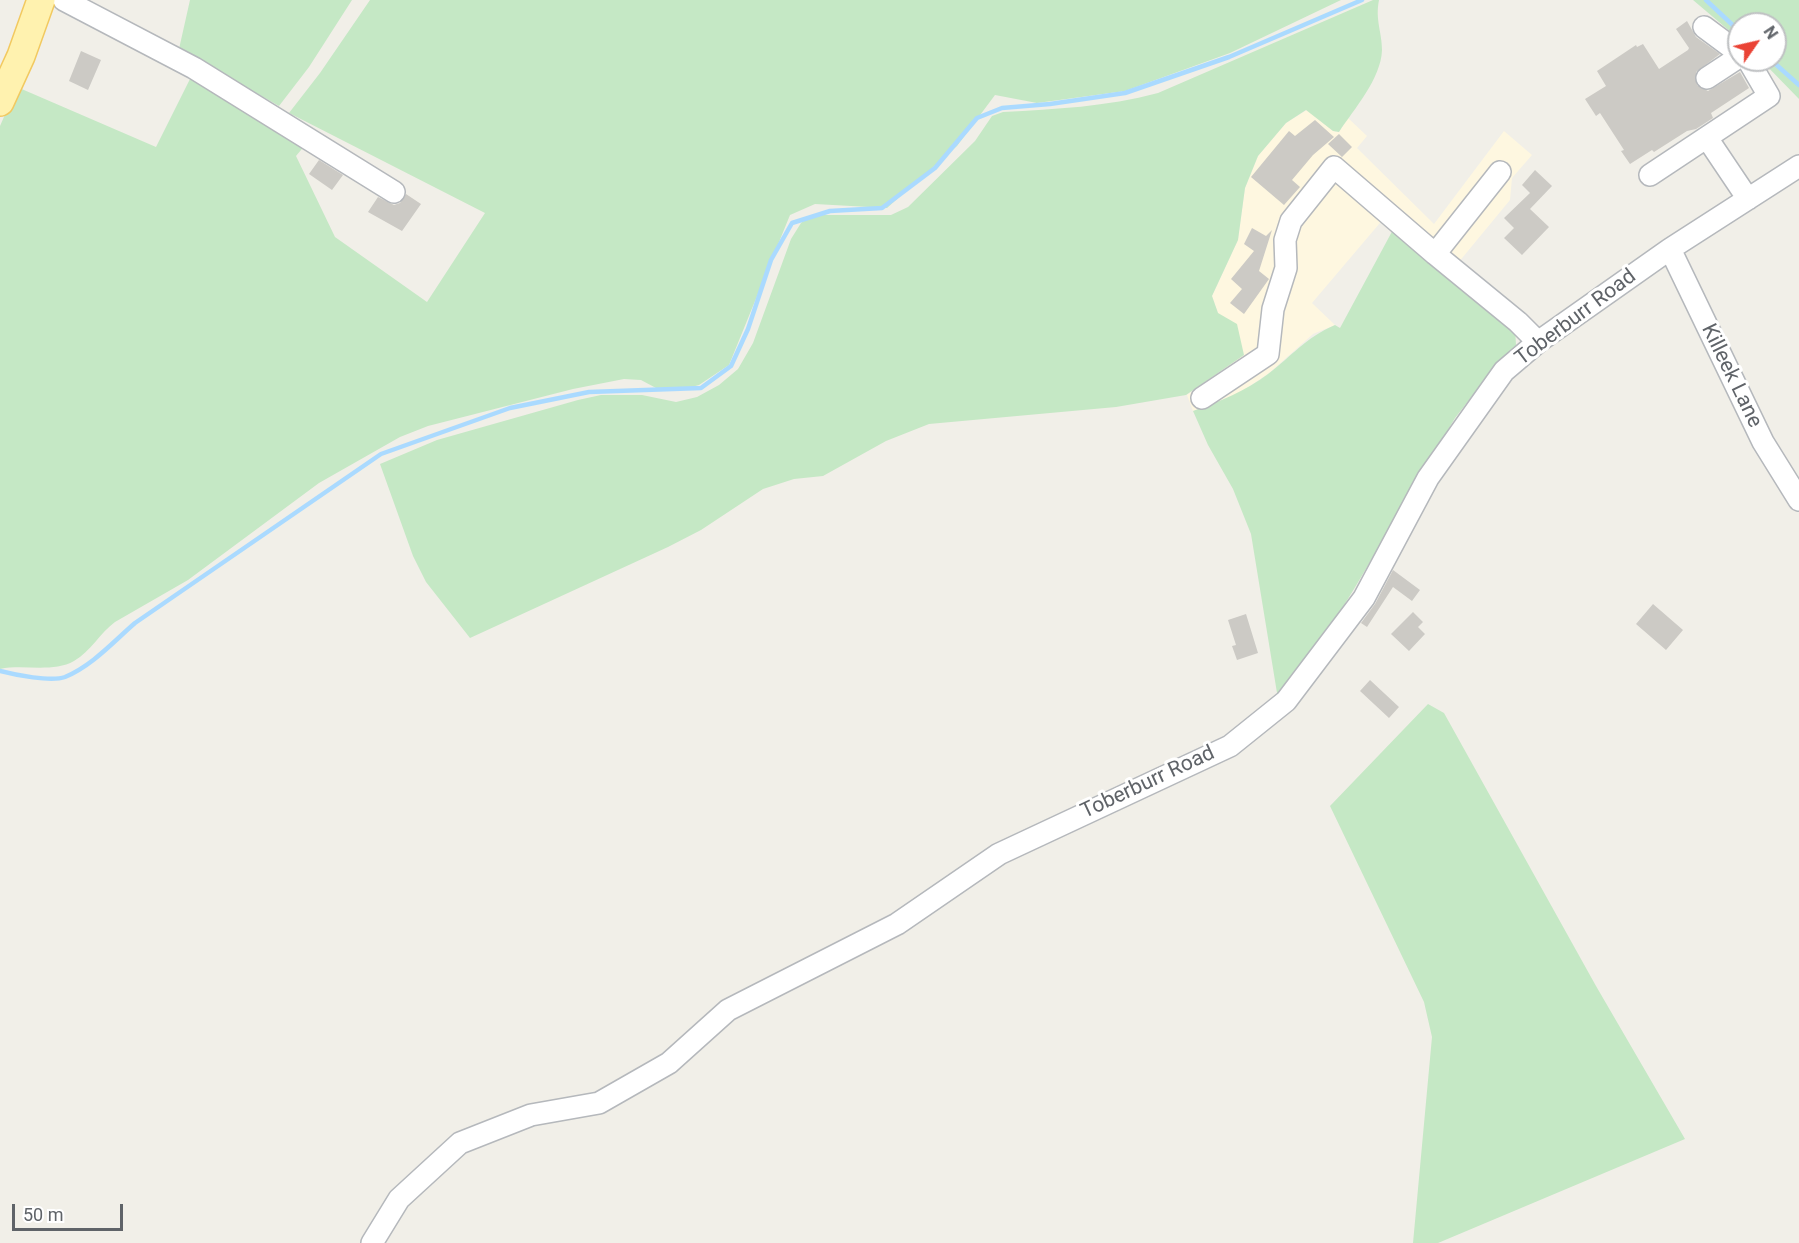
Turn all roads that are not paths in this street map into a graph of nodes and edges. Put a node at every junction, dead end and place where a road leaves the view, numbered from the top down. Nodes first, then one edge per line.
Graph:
1 (41, 0) edge
2 (63, 0) edge
3 (1704, 27) dead end
4 (1727, 45) edge
5 (1727, 64) edge
6 (1755, 72) edge
7 (1707, 78) dead end
8 (0, 102) edge
9 (1707, 138) junction
10 (1799, 166) edge
11 (1500, 172) dead end
12 (1650, 175) dead end
13 (394, 192) dead end
14 (1748, 199) junction
15 (1670, 249) junction
16 (1435, 255) junction
17 (1538, 342) junction
18 (1202, 398) dead end
19 (1799, 500) edge
20 (372, 1243) edge

1 - 8 main road
2 - 13 street
3 - 4 street
5 - 7 street
6 - 9 street
9 - 12 street
9 - 14 street
10 - 14 street, Toberburr Road
11 - 16 street
14 - 15 street, Toberburr Road
15 - 17 street, Toberburr Road
15 - 19 street, Killeek Lane
16 - 17 street
16 - 18 street
17 - 20 street, Toberburr Road

